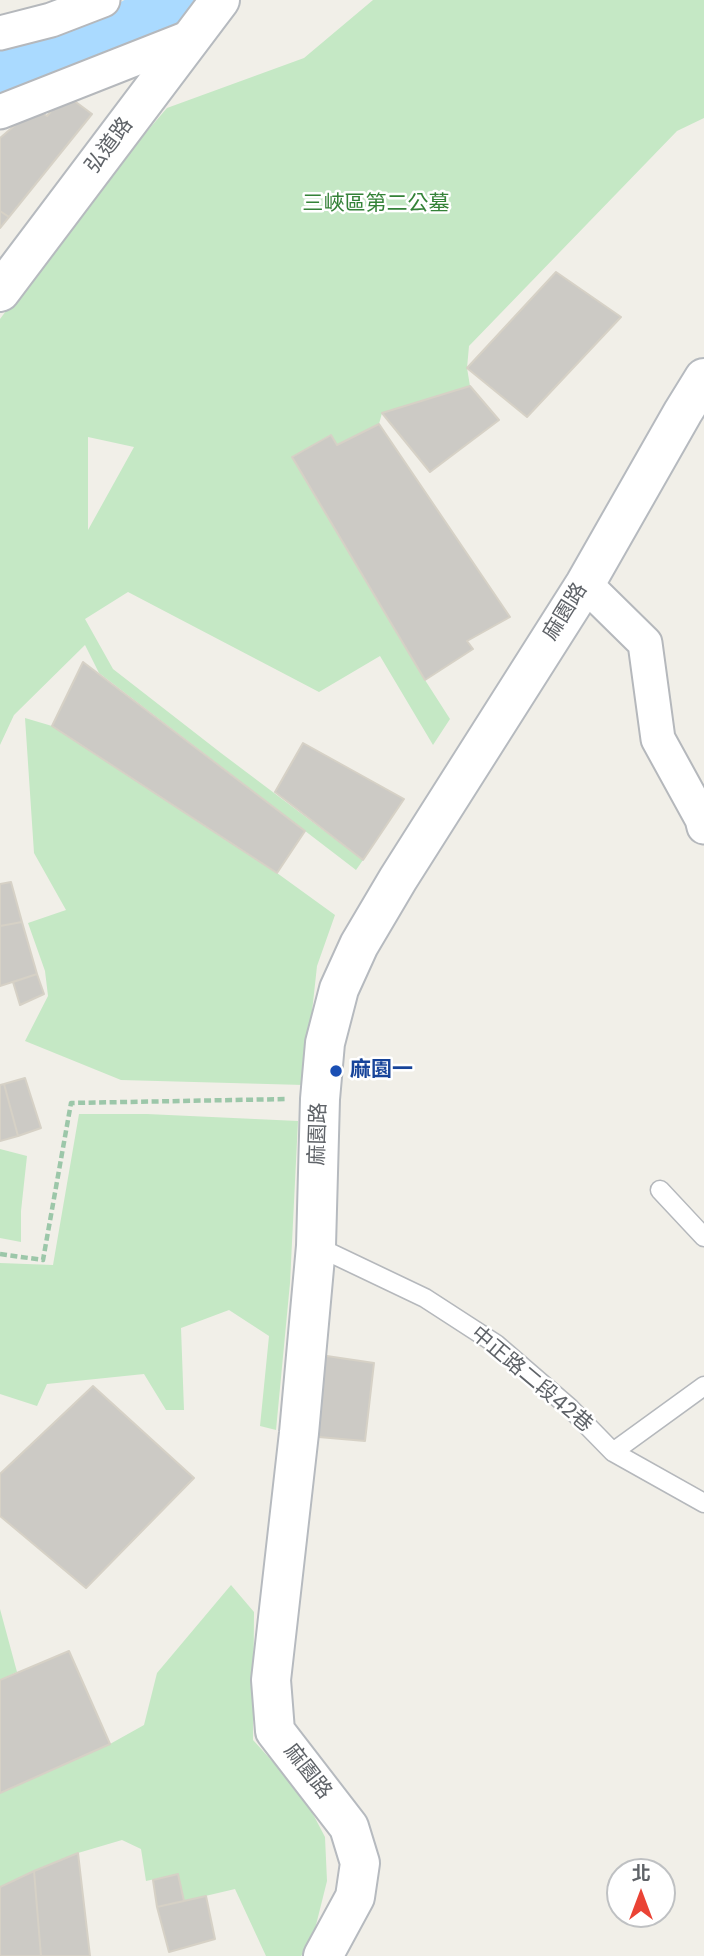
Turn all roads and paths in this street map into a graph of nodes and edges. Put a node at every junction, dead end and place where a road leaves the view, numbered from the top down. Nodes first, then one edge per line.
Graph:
1 (103, 0) edge
2 (220, 0) edge
3 (0, 33) edge
4 (193, 36) junction
5 (0, 112) edge
6 (0, 292) edge
7 (704, 378) edge
8 (585, 584) junction
9 (704, 827) edge
10 (320, 1099) junction
11 (660, 1190) dead end
12 (704, 1237) edge
13 (316, 1246) junction
14 (0, 1254) edge
15 (704, 1386) edge
16 (613, 1452) junction
17 (704, 1503) edge
18 (323, 1956) edge

1 - 3 street
2 - 4 street, 弘道路
4 - 5 street
4 - 6 street, 弘道路
7 - 8 street, 麻園路
8 - 9 street
8 - 10 street, 麻園路
10 - 13 street, 麻園路
10 - 14 path
11 - 12 lane
13 - 16 lane, 中正路二段42巷
13 - 18 street, 麻園路
15 - 16 lane
16 - 17 lane, 中正路二段42巷

